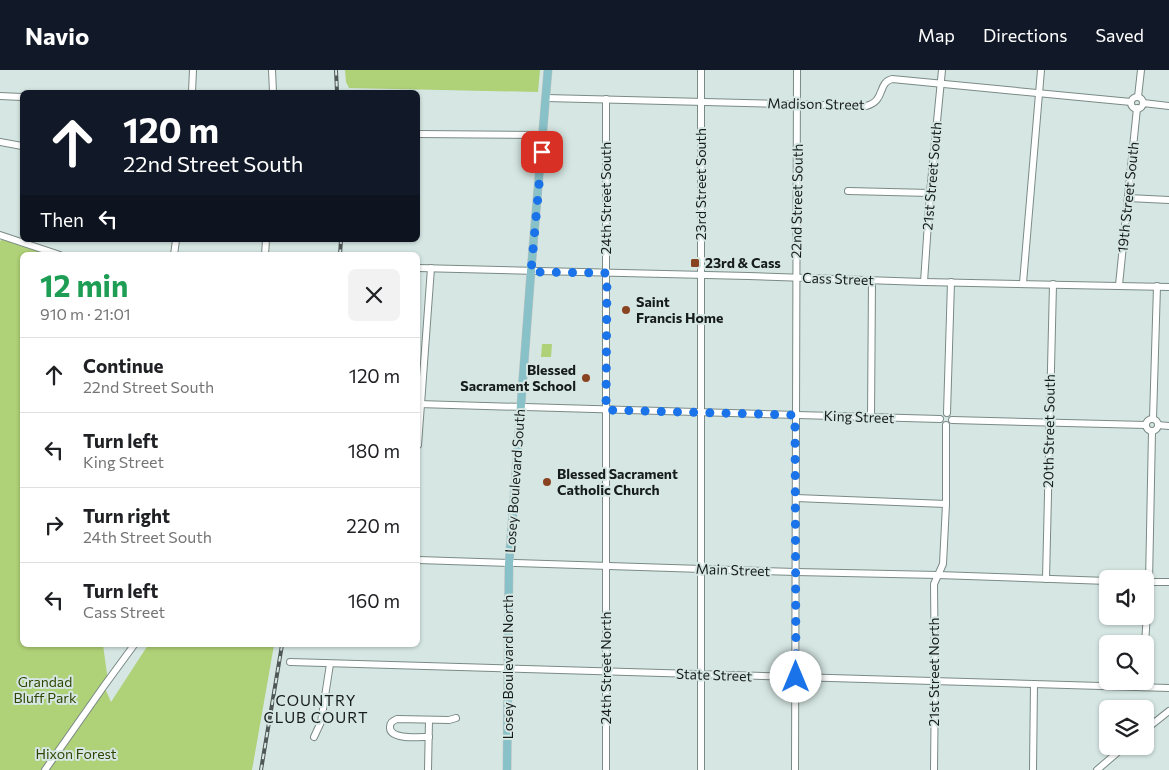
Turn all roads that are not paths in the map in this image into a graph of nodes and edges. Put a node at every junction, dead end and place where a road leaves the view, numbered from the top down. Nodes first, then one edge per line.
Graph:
1 (194, 70) edge
2 (272, 70) edge
3 (548, 70) edge
4 (701, 70) edge
5 (797, 70) edge
6 (942, 70) edge
7 (1041, 70) edge
8 (1141, 70) edge
9 (941, 84) junction
10 (192, 90) edge
11 (273, 90) edge
12 (1039, 94) junction
13 (0, 96) edge
14 (20, 97) edge
15 (1138, 97) junction
16 (546, 98) junction
17 (606, 99) junction
18 (701, 101) junction
19 (1131, 102) junction
20 (1143, 103) junction
21 (798, 104) junction
22 (1169, 106) edge
23 (1137, 108) junction
24 (420, 134) edge
25 (543, 135) junction
26 (0, 142) edge
27 (20, 146) edge
28 (848, 191) dead end
29 (930, 193) junction
30 (1128, 198) junction
31 (1169, 200) edge
32 (0, 235) edge
33 (20, 242) edge
34 (21, 242) edge
35 (51, 252) edge
36 (420, 268) edge
37 (431, 268) junction
38 (531, 272) junction
39 (607, 273) junction
40 (701, 275) junction
41 (796, 277) junction
42 (872, 280) junction
43 (924, 282) junction
44 (951, 282) junction
45 (1023, 283) junction
46 (1054, 284) junction
47 (1119, 285) junction
48 (1157, 286) junction
49 (1169, 287) edge
50 (420, 395) edge
51 (420, 404) edge
52 (520, 407) junction
53 (606, 410) junction
54 (701, 412) junction
55 (947, 414) junction
56 (795, 415) junction
57 (871, 417) junction
58 (940, 419) junction
59 (1153, 419) junction
60 (952, 420) junction
61 (1050, 422) junction
62 (1146, 425) junction
63 (1158, 425) junction
64 (946, 426) junction
65 (1169, 426) edge
66 (1152, 431) junction
67 (796, 498) junction
68 (946, 504) junction
69 (420, 560) edge
70 (509, 564) junction
71 (606, 566) junction
72 (701, 569) junction
73 (1147, 570) edge
74 (796, 572) junction
75 (938, 575) junction
76 (1046, 579) junction
77 (1099, 581) edge
78 (1154, 582) edge
79 (1169, 582) edge
80 (133, 647) edge
81 (290, 662) dead end
82 (330, 664) junction
83 (507, 669) junction
84 (606, 672) junction
85 (700, 675) junction
86 (796, 677) junction
87 (935, 681) junction
88 (1034, 684) junction
89 (1099, 684) edge
90 (1154, 686) edge
91 (1169, 688) edge
92 (1169, 711) edge
93 (456, 718) dead end
94 (429, 720) junction
95 (1154, 723) edge
96 (314, 737) dead end
97 (429, 737) junction
98 (1114, 755) edge
99 (46, 770) edge
100 (428, 770) edge
101 (507, 770) edge
102 (606, 770) edge
103 (701, 770) edge
104 (795, 770) edge
105 (934, 770) edge
106 (1033, 770) edge
107 (1097, 770) edge

1 - 10 street
2 - 11 street
3 - 16 main road, Losey Boulevard South
4 - 18 street, 23rd Street South
5 - 21 street, 22nd Street South
6 - 9 street, 21st Street South
7 - 12 street
8 - 15 street
9 - 12 street, Madison Street
9 - 21 street, Madison Street
9 - 29 street, 21st Street South
12 - 19 street, Madison Street
12 - 45 street
13 - 14 street
15 - 19 street
15 - 20 street
16 - 17 street, Madison Street
16 - 25 main road, Losey Boulevard South
17 - 18 street, Madison Street
17 - 39 street, 24th Street South
18 - 21 street, Madison Street
18 - 40 street, 23rd Street South
19 - 23 street
20 - 22 street
20 - 23 street
21 - 41 street, 22nd Street South
23 - 30 street, 19th Street South
24 - 25 street
25 - 38 main road, Losey Boulevard South
26 - 27 street
28 - 29 street
29 - 43 street, 21st Street South
30 - 31 street
30 - 47 street, 19th Street South
32 - 33 street
34 - 35 street
36 - 37 street, Cass Street
37 - 38 street, Cass Street
37 - 50 street
38 - 39 street, Cass Street
38 - 52 main road, Losey Boulevard South
39 - 40 street, Cass Street
39 - 53 street, 24th Street South
40 - 41 street, Cass Street
40 - 54 street, 23rd Street South
41 - 42 street, Cass Street
41 - 56 street, 22nd Street South
42 - 43 street, Cass Street
42 - 57 street
43 - 44 street, Cass Street
44 - 45 street, Cass Street
44 - 55 street
45 - 46 street, Cass Street
46 - 47 street, Cass Street
46 - 61 street, 20th Street South
47 - 48 street, Cass Street
48 - 49 street, Cass Street
48 - 59 street
51 - 52 street, King Street
52 - 53 street, King Street
52 - 70 main road, Losey Boulevard South
53 - 54 street, King Street
53 - 71 street, 24th Street South
54 - 56 street, King Street
54 - 72 street, 23rd Street South
55 - 58 street
55 - 60 street
56 - 57 street, King Street
56 - 67 street, 22nd Street South
57 - 58 street, King Street
58 - 64 street
59 - 62 street
59 - 63 street
60 - 61 street
60 - 64 street
61 - 62 street
61 - 76 street, 20th Street South
62 - 66 street
63 - 65 street
63 - 66 street
64 - 68 street
66 - 73 street
67 - 68 street
67 - 74 street, 22nd Street South
68 - 75 street
69 - 70 street, Main Street
70 - 71 street, Main Street
70 - 83 main road, Losey Boulevard North
71 - 72 street, Main Street
71 - 84 street, 24th Street North
72 - 74 street, Main Street
72 - 85 street, 23rd Street South
74 - 75 street, Main Street
74 - 86 street, 22nd Street South
75 - 76 street, Main Street
75 - 87 street, 21st Street North
76 - 77 street, Main Street
78 - 79 street
80 - 99 street
81 - 82 street, State Street
82 - 83 street, State Street
82 - 96 street
83 - 84 street, State Street
83 - 101 main road, Losey Boulevard North
84 - 85 street, State Street
84 - 102 street, 24th Street North
85 - 86 street, State Street
85 - 103 street, 23rd Street South
86 - 87 street, State Street
86 - 104 street, 22nd Street South
87 - 88 street, State Street
87 - 105 street, 21st Street North
88 - 89 street, State Street
88 - 106 street
90 - 91 street, State Street
92 - 95 street
93 - 94 street
94 - 97 street
94 - 97 street
97 - 100 street
98 - 107 street

